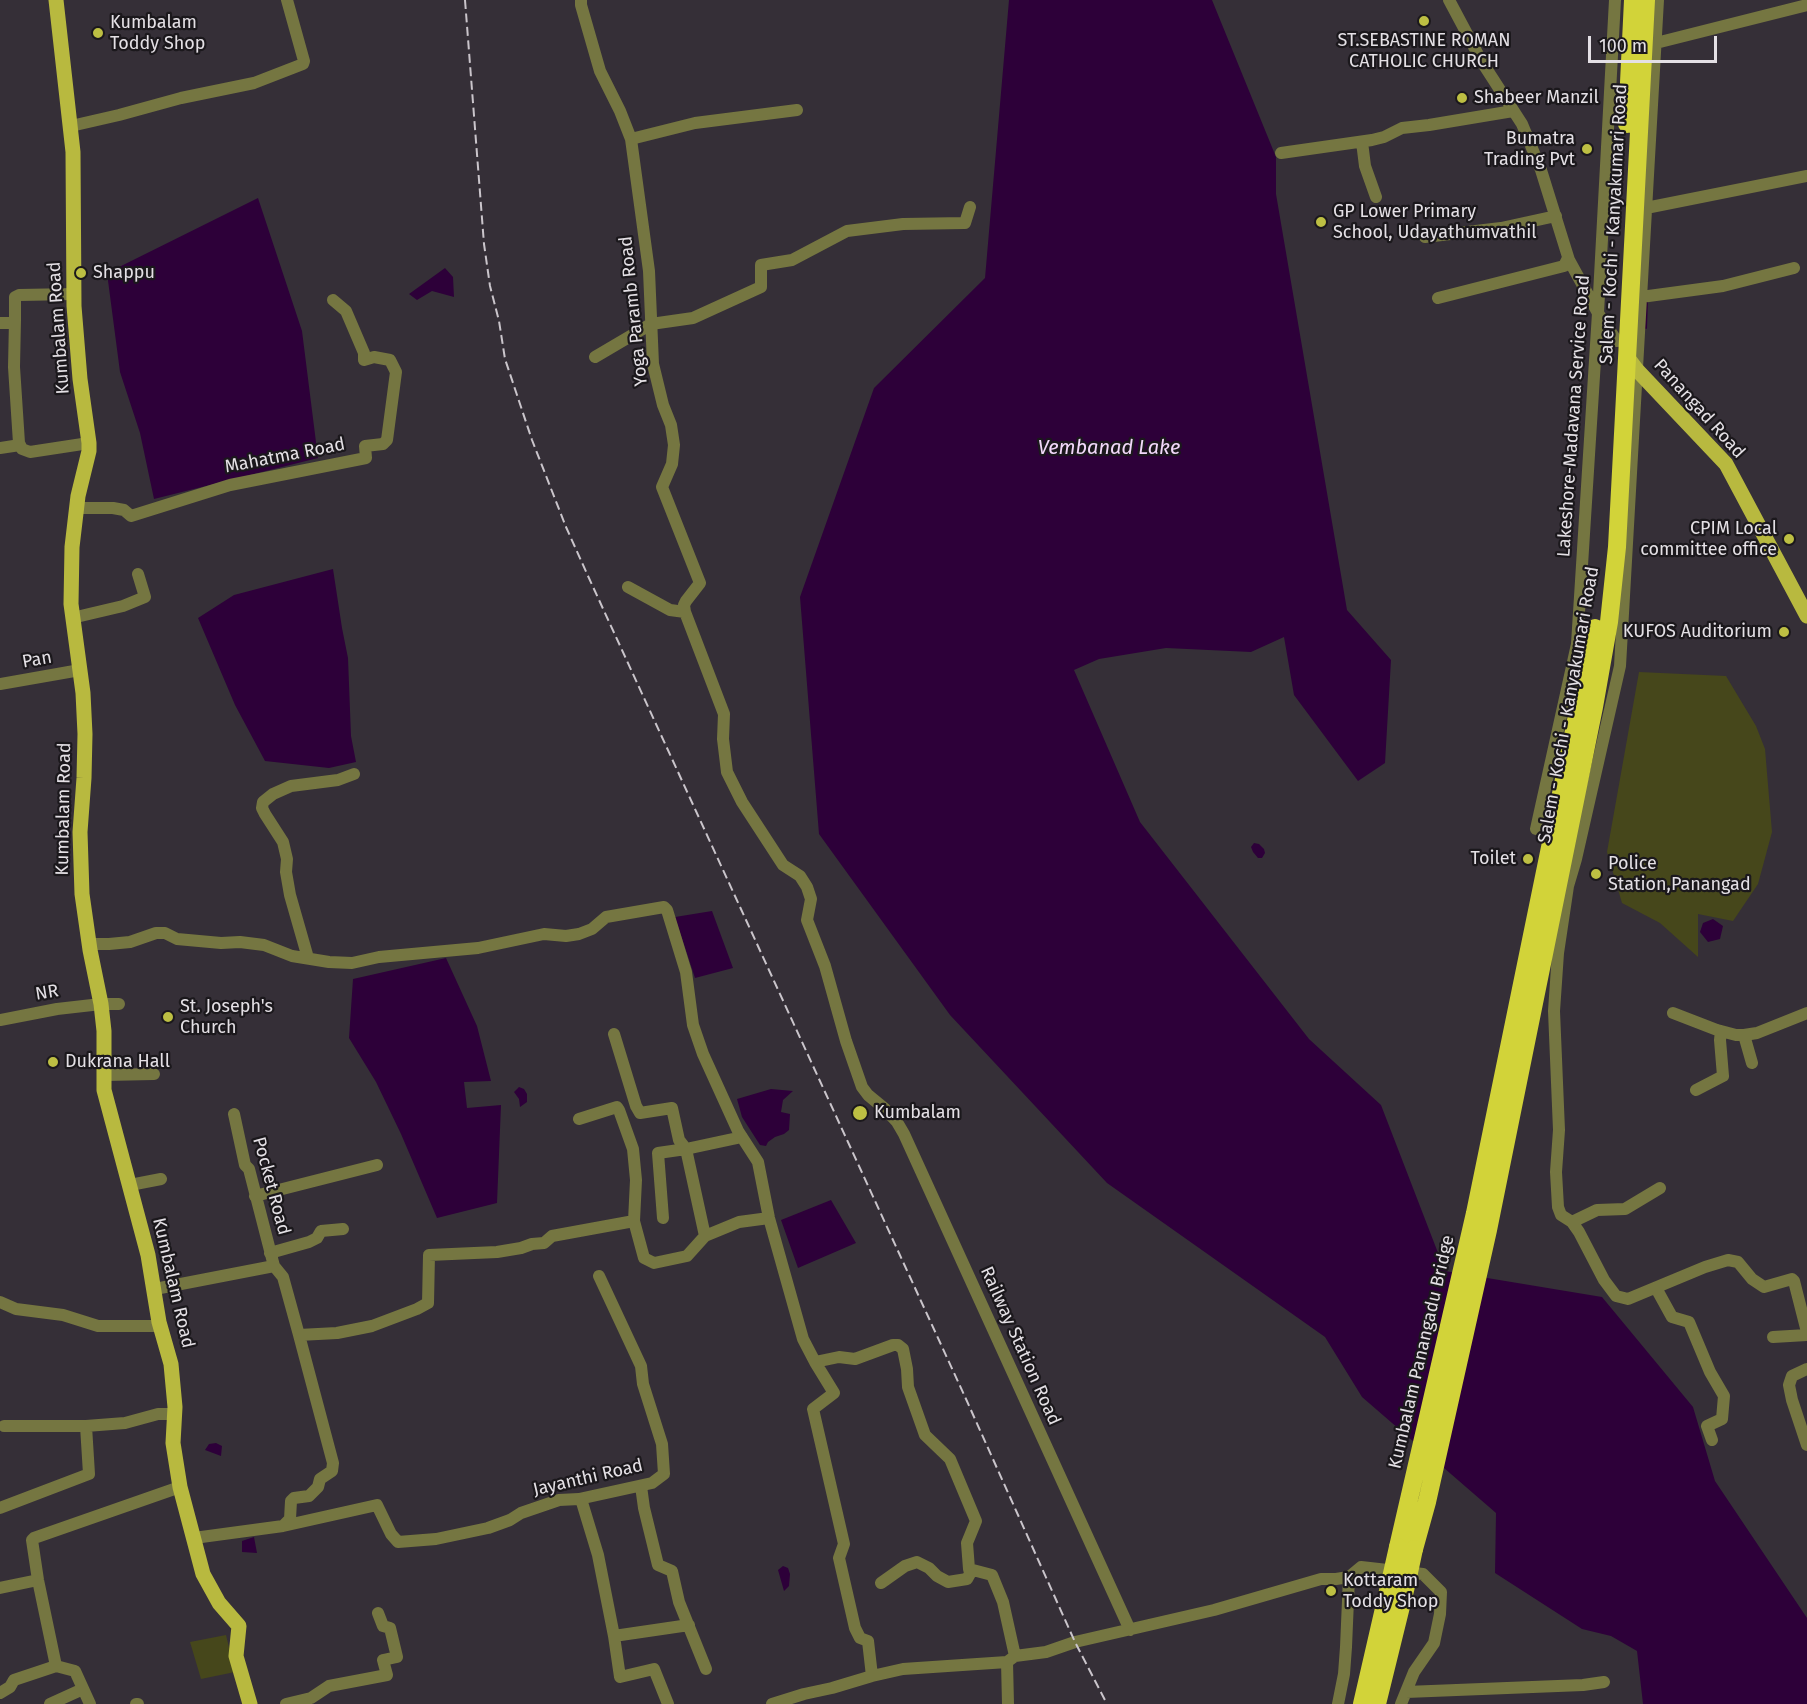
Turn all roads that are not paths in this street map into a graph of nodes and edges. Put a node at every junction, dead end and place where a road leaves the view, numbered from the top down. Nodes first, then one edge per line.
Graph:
1 (56, 0) edge
2 (287, 0) edge
3 (581, 0) edge
4 (1449, 0) edge
5 (1615, 0) edge
6 (1633, 0) edge
7 (1646, 0) edge
8 (1658, 0) edge
9 (1807, 5) edge
10 (1656, 43) junction
11 (797, 110) dead end
12 (1513, 111) junction
13 (70, 126) junction
14 (631, 139) junction
15 (1362, 141) junction
16 (1281, 153) dead end
17 (1807, 176) edge
18 (1376, 197) dead end
19 (970, 207) dead end
20 (1646, 208) junction
21 (1556, 216) junction
22 (1425, 237) dead end
23 (1568, 258) junction
24 (1794, 268) dead end
25 (74, 294) junction
26 (1641, 297) junction
27 (1438, 298) dead end
28 (333, 300) dead end
29 (1598, 313) junction
30 (15, 320) junction
31 (0, 323) edge
32 (651, 324) junction
33 (1617, 341) junction
34 (595, 357) dead end
35 (1633, 364) junction
36 (89, 443) junction
37 (20, 445) junction
38 (0, 448) edge
39 (77, 508) junction
40 (138, 574) dead end
41 (628, 587) dead end
42 (684, 612) junction
43 (1807, 616) edge
44 (72, 618) junction
45 (80, 670) junction
46 (0, 684) edge
47 (354, 774) dead end
48 (1536, 829) dead end
49 (90, 944) junction
50 (308, 958) junction
51 (101, 1004) junction
52 (119, 1004) dead end
53 (1673, 1013) dead end
54 (1806, 1015) edge
55 (0, 1020) edge
56 (1721, 1031) junction
57 (614, 1034) dead end
58 (1744, 1035) junction
59 (1752, 1063) dead end
60 (154, 1074) dead end
61 (105, 1076) junction
62 (1696, 1090) dead end
63 (234, 1114) dead end
64 (579, 1119) dead end
65 (742, 1137) junction
66 (686, 1149) junction
67 (377, 1164) dead end
68 (161, 1179) dead end
69 (130, 1185) junction
70 (1660, 1188) dead end
71 (255, 1196) junction
72 (1475, 1213) joint
73 (663, 1218) dead end
74 (770, 1218) junction
75 (634, 1221) junction
76 (1572, 1222) junction
77 (343, 1229) dead end
78 (1488, 1230) joint
79 (705, 1236) junction
80 (272, 1260) junction
81 (599, 1276) dead end
82 (1656, 1288) junction
83 (155, 1289) junction
84 (1803, 1297) edge
85 (0, 1302) edge
86 (160, 1326) junction
87 (1807, 1333) edge
88 (299, 1335) junction
89 (1773, 1337) dead end
90 (815, 1362) junction
91 (1807, 1369) edge
92 (174, 1414) junction
93 (4, 1426) dead end
94 (86, 1426) junction
95 (1712, 1440) dead end
96 (1807, 1445) edge
97 (641, 1486) junction
98 (180, 1487) junction
99 (581, 1499) junction
100 (1418, 1501) junction
101 (0, 1508) edge
102 (283, 1526) junction
103 (194, 1538) junction
104 (972, 1570) junction
105 (1400, 1575) junction
106 (1349, 1577) junction
107 (38, 1580) junction
108 (881, 1583) dead end
109 (0, 1588) edge
110 (378, 1613) dead end
111 (689, 1625) junction
112 (1130, 1630) junction
113 (614, 1636) junction
114 (1011, 1659) junction
115 (56, 1666) junction
116 (706, 1669) dead end
117 (872, 1676) junction
118 (1604, 1682) dead end
119 (83, 1689) junction
120 (1406, 1692) junction
121 (0, 1693) edge
122 (50, 1704) edge
123 (90, 1704) edge
124 (250, 1704) edge
125 (286, 1704) edge
126 (668, 1704) edge
127 (772, 1704) edge
128 (1008, 1704) edge
129 (1338, 1704) edge
130 (1362, 1704) edge
131 (1377, 1704) edge
132 (1401, 1704) edge

1 - 13 main road, Kumbalam Road
2 - 13 street
3 - 14 street, Yoga Paramb Road
4 - 12 street
5 - 29 street, Lakeshore-Madavana Service Road
6 - 33 highway, Salem - Kochi - Kanyakumari Road
7 - 35 highway, Salem - Kochi - Kanyakumari Road
8 - 10 street
9 - 10 street
10 - 20 street
11 - 14 street
12 - 15 street
12 - 21 street
13 - 25 main road, Kumbalam Road
14 - 32 street, Yoga Paramb Road
15 - 16 street
15 - 18 street
17 - 20 street
19 - 32 street
20 - 26 street
21 - 22 street
21 - 23 street
23 - 27 street
23 - 29 street
24 - 26 street
25 - 30 street
25 - 36 main road, Kumbalam Road
26 - 35 street
28 - 39 street, Mahatma Road
29 - 33 street
29 - 48 street, Lakeshore-Madavana Service Road
30 - 31 street
30 - 37 street
32 - 34 street
32 - 42 street, Yoga Paramb Road
33 - 35 highway
33 - 72 highway, Salem - Kochi - Kanyakumari Road
35 - 43 main road, Panangad Road
35 - 76 street
35 - 78 highway, Salem - Kochi - Kanyakumari Road
36 - 37 street
36 - 39 main road, Kumbalam Road
37 - 38 street
39 - 44 main road, Kumbalam Road
40 - 44 street
41 - 42 street
42 - 112 street, Railway Station Road
44 - 45 main road, Kumbalam Road
45 - 46 street, Pan
45 - 49 main road, Kumbalam Road
47 - 50 street
49 - 50 street
49 - 51 main road, Kumbalam Road
50 - 65 street
51 - 52 street, NR
51 - 55 street, NR
51 - 61 main road, Kumbalam Road
53 - 56 street
54 - 58 street
56 - 58 street
56 - 62 street
57 - 66 street
58 - 59 street
60 - 61 street
61 - 69 main road, Kumbalam Road
63 - 71 street, Pocket Road
64 - 75 street
65 - 66 street
65 - 74 street
66 - 73 street
66 - 79 street
67 - 71 street
68 - 69 street
69 - 83 main road, Kumbalam Road
70 - 76 street
71 - 80 street, Pocket Road
72 - 100 highway, Kumbalam Panangadu Bridge
74 - 79 street
74 - 90 street
75 - 79 street
75 - 88 street
76 - 82 street
77 - 80 street, Pocket Road
78 - 100 highway, Kumbalam Panangadu Bridge
80 - 83 street, Pocket Road
80 - 88 street, Pocket Road
81 - 97 street, Jayanthi Road
82 - 84 street
82 - 95 street
83 - 86 main road, Kumbalam Road
84 - 87 street
85 - 86 street
86 - 92 main road, Kumbalam Road
87 - 89 street
88 - 102 street, Pocket Road
90 - 104 street
90 - 117 street
91 - 96 street
92 - 94 street
92 - 98 main road, Kumbalam Road
93 - 94 street
94 - 101 street
97 - 99 street, Jayanthi Road
97 - 111 street
98 - 103 main road, Kumbalam Road
98 - 107 street
99 - 102 street, Jayanthi Road
99 - 113 street
100 - 105 highway, bridge
102 - 103 street, Jayanthi Road
103 - 124 main road, Kumbalam Road
104 - 108 street
104 - 114 street
105 - 106 street
105 - 120 street
105 - 130 highway
105 - 131 highway
106 - 112 street
106 - 129 street
107 - 109 street
107 - 115 street
110 - 125 street
111 - 113 street
111 - 116 street
112 - 114 street
113 - 126 street
114 - 117 street
114 - 128 street
115 - 119 street
115 - 121 street
117 - 127 street
118 - 120 street
119 - 122 street
119 - 123 street
120 - 132 street

